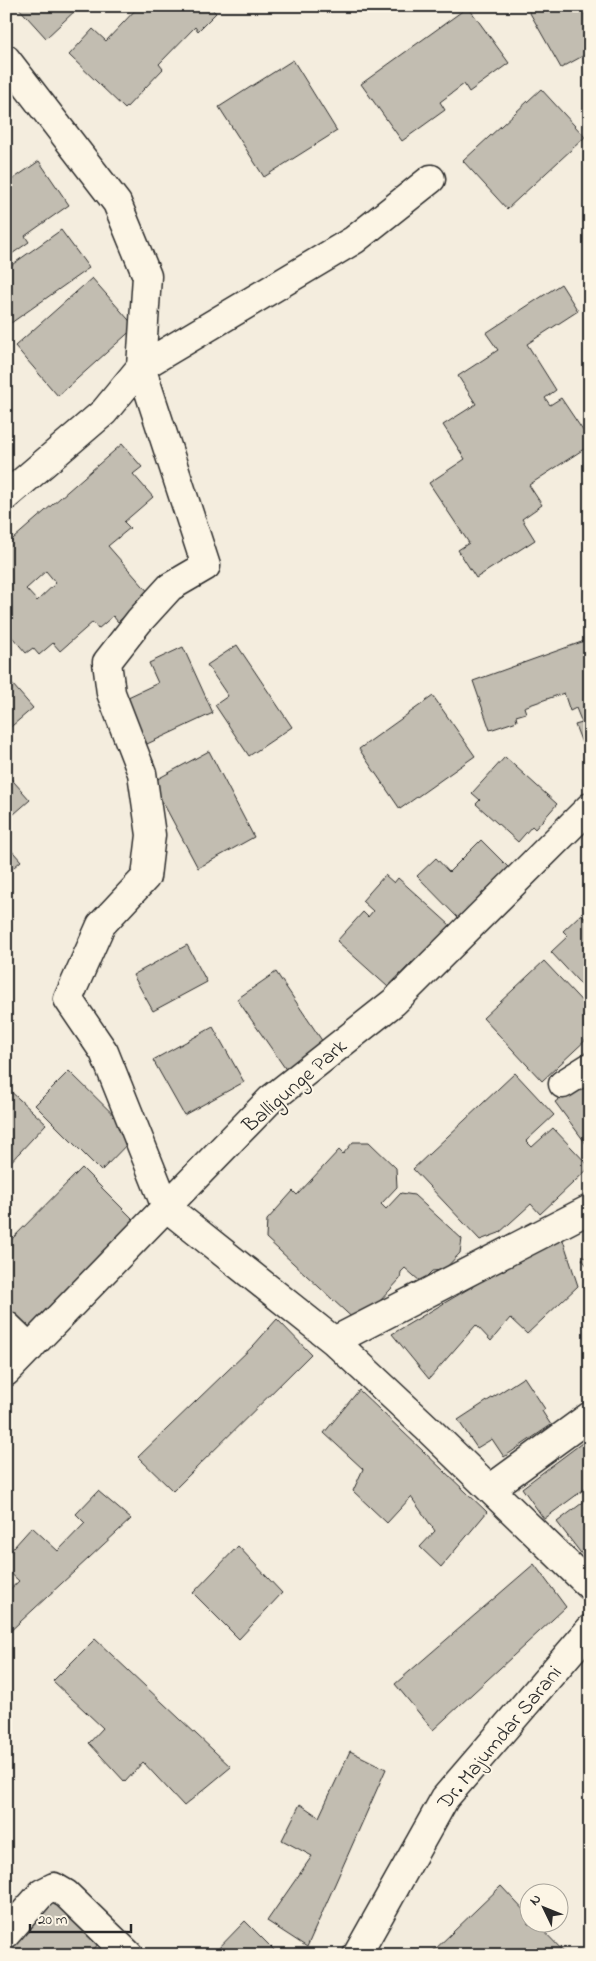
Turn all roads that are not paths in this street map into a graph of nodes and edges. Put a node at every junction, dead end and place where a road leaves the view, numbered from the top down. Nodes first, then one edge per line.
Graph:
1 (6, 59) edge
2 (430, 179) dead end
3 (141, 367) junction
4 (6, 496) edge
5 (590, 807) edge
6 (590, 1067) edge
7 (562, 1084) dead end
8 (166, 1207) junction
9 (590, 1209) edge
10 (6, 1325) edge
11 (334, 1342) junction
12 (30, 1348) junction
13 (6, 1372) edge
14 (590, 1416) edge
15 (490, 1489) junction
16 (590, 1586) edge
17 (590, 1629) edge
18 (6, 1934) edge
19 (129, 1955) edge
20 (357, 1955) edge

1 - 3 street
2 - 3 street
3 - 4 street
3 - 8 street
5 - 8 street, Balligunge Park
6 - 7 street
8 - 11 street
8 - 12 street, Balligunge Park
9 - 11 street
10 - 12 street
11 - 15 street
12 - 13 street, Balligunge Park
14 - 15 street
15 - 16 street
17 - 20 street, Dr. Majumdar Sarani
18 - 19 street

